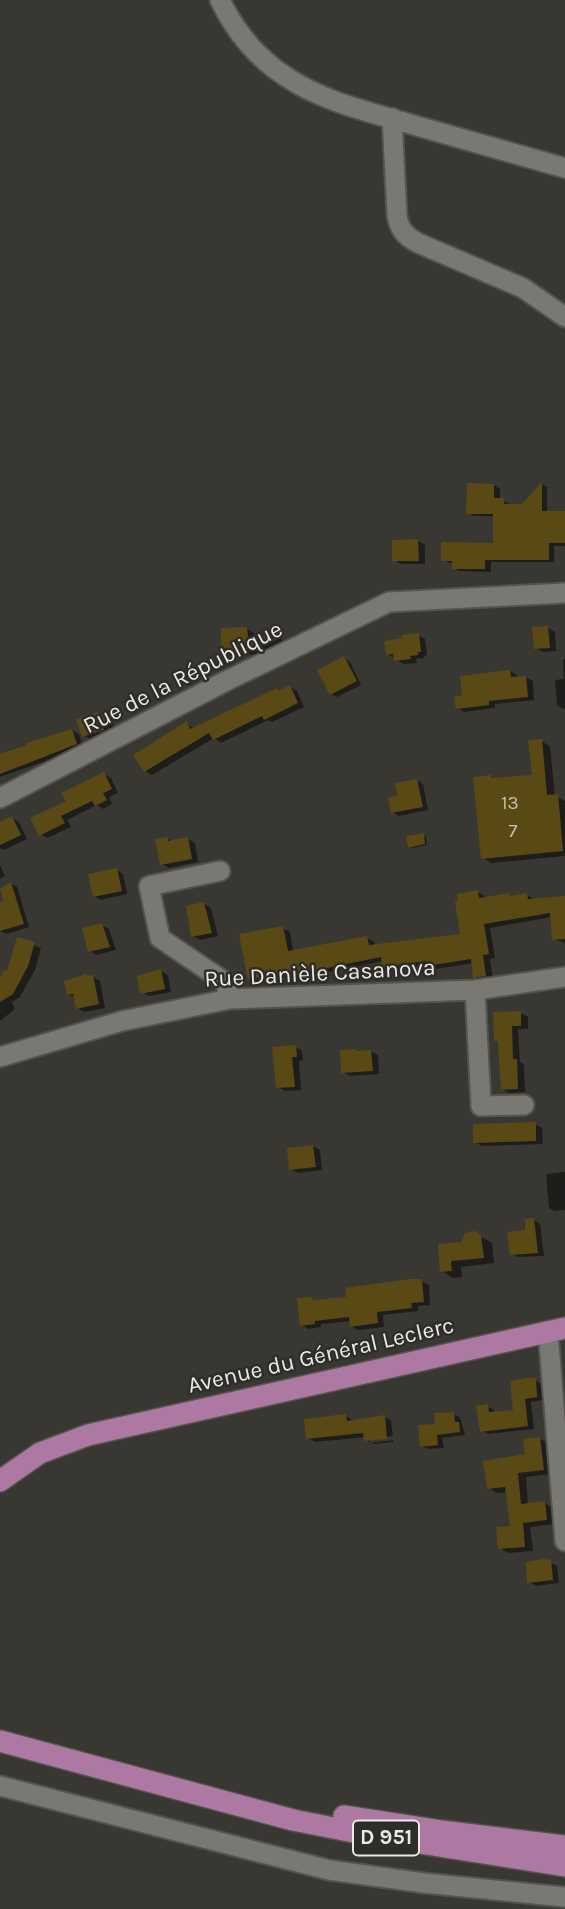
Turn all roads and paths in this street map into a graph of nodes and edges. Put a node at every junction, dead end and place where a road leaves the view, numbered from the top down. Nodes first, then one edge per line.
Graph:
1 (219, 0) edge
2 (392, 118) junction
3 (565, 168) edge
4 (565, 317) edge
5 (565, 593) edge
6 (0, 798) edge
7 (220, 871) dead end
8 (565, 977) edge
9 (475, 990) junction
10 (230, 999) junction
11 (0, 1057) edge
12 (524, 1105) dead end
13 (557, 1330) edge
14 (0, 1481) edge
15 (565, 1541) edge
16 (0, 1741) edge
17 (0, 1786) edge
18 (210, 1797) junction
19 (565, 1846) edge
20 (565, 1866) edge
21 (565, 1897) edge

1 - 2 street
2 - 3 street
2 - 4 street
5 - 6 street, Rue de la République
7 - 10 street
8 - 9 street, Rue Danièle Casanova
9 - 10 street, Rue Danièle Casanova
9 - 12 street
10 - 11 street, Rue Danièle Casanova
13 - 14 main road, Avenue du Général Leclerc
13 - 15 street
16 - 18 main road, D 951
17 - 21 street
18 - 19 main road, D 951
18 - 20 main road, D 951

